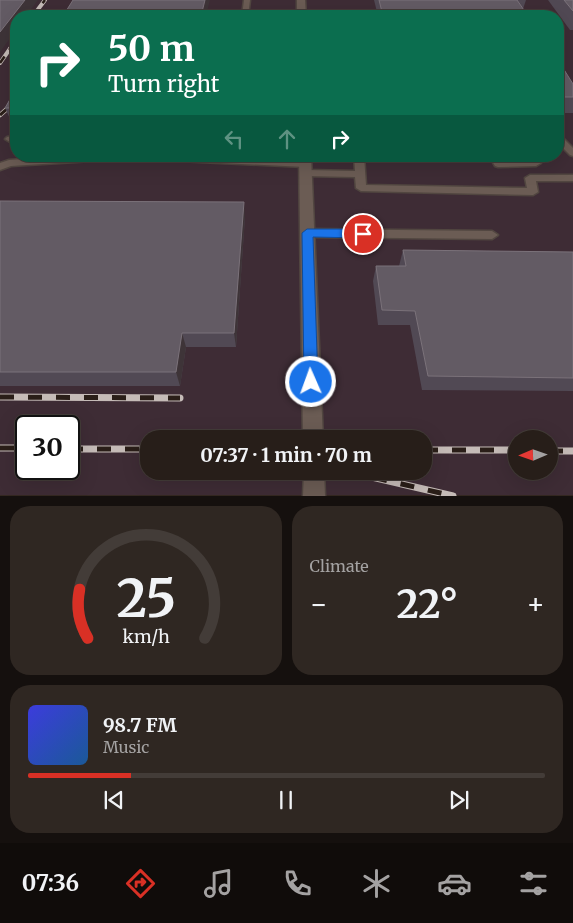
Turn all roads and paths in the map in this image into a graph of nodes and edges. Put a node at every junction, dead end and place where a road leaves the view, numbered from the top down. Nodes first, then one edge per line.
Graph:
1 (25, 162) edge
2 (264, 162) edge
3 (360, 162) edge
4 (497, 162) edge
5 (536, 162) edge
6 (305, 164) edge
7 (0, 167) edge
8 (361, 174) junction
9 (573, 178) edge
10 (307, 233) junction
11 (492, 235) dead end
12 (313, 430) edge
13 (314, 480) edge
14 (314, 496) edge

1 - 7 lane
2 - 6 lane
3 - 8 lane
4 - 5 lane
6 - 8 lane
6 - 10 street
8 - 9 lane
10 - 11 lane
10 - 12 street
13 - 14 street

